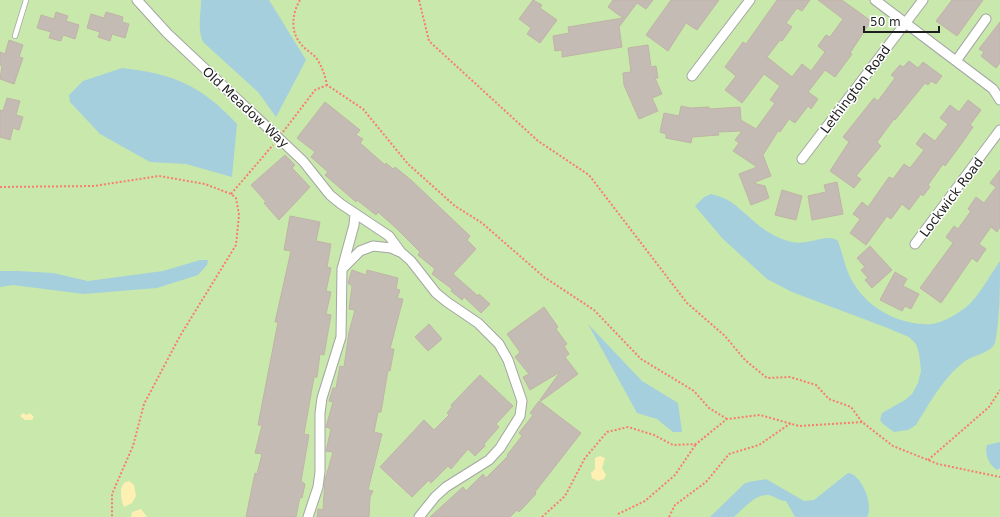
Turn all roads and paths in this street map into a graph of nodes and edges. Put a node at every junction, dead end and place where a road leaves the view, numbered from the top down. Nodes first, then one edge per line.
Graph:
1 (26, 0) edge
2 (137, 0) edge
3 (300, 0) edge
4 (419, 0) edge
5 (750, 0) edge
6 (875, 0) edge
7 (923, 0) edge
8 (986, 19) dead end
9 (906, 23) junction
10 (15, 36) dead end
11 (956, 61) junction
12 (692, 76) dead end
13 (997, 89) edge
14 (1000, 100) edge
15 (1000, 130) edge
16 (802, 159) dead end
17 (0, 187) edge
18 (355, 214) junction
19 (915, 244) dead end
20 (402, 253) junction
21 (342, 269) junction
22 (1000, 390) edge
23 (727, 419) junction
24 (862, 422) junction
25 (791, 424) junction
26 (696, 444) junction
27 (928, 460) junction
28 (1000, 477) edge
29 (618, 514) dead end
30 (112, 517) edge
31 (308, 517) edge
32 (419, 517) edge
33 (542, 517) edge
34 (668, 517) edge

1 - 10 lane
2 - 18 street, Old Meadow Way
3 - 23 path
4 - 24 path
5 - 12 street
6 - 9 street
7 - 9 street, Lethington Road
8 - 11 street
9 - 11 street
9 - 16 street, Lethington Road
11 - 13 street
13 - 14 street
15 - 19 street, Lockwick Road
17 - 30 path
18 - 20 street, Old Meadow Way
18 - 21 street
20 - 21 street, Old Meadow Way
20 - 32 street, Old Meadow Way
21 - 31 street
22 - 27 path
23 - 25 path
23 - 26 path
24 - 25 path
24 - 27 path
25 - 34 path
26 - 29 path
26 - 33 path
27 - 28 path

